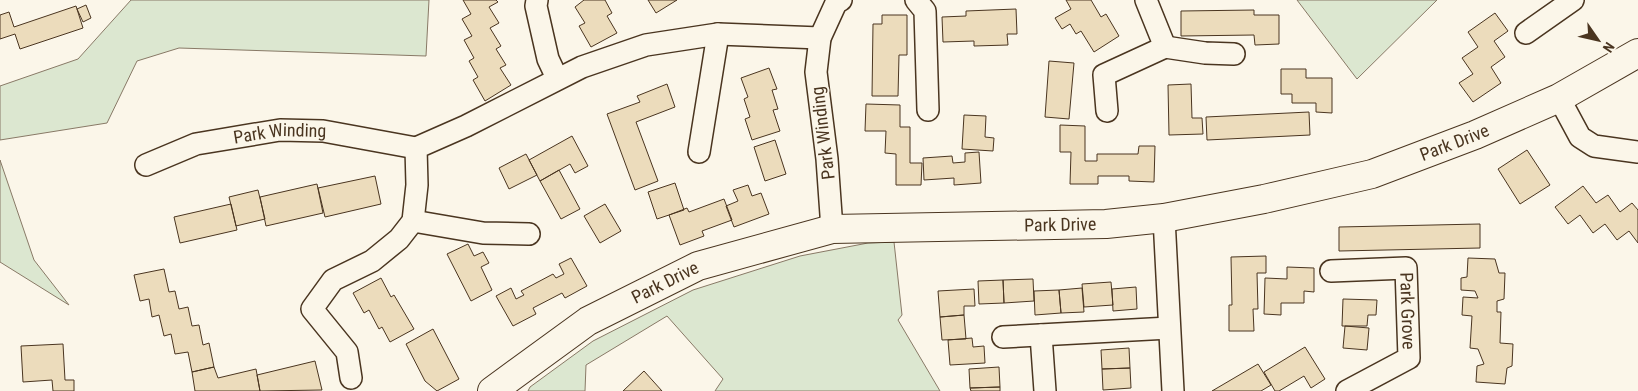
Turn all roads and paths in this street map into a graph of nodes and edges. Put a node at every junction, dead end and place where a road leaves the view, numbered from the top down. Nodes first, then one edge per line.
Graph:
1 (538, 0) edge
2 (841, 0) edge
3 (916, 0) edge
4 (1146, 0) edge
5 (1573, 0) edge
6 (1526, 33) dead end
7 (718, 34) junction
8 (820, 38) junction
9 (1165, 47) junction
10 (1638, 53) edge
11 (1234, 54) dead end
12 (557, 78) junction
13 (1559, 98) junction
14 (928, 110) dead end
15 (1108, 111) dead end
16 (416, 148) junction
17 (699, 152) dead end
18 (1638, 152) edge
19 (146, 165) dead end
20 (1164, 218) junction
21 (413, 221) junction
22 (832, 229) junction
23 (529, 234) dead end
24 (1331, 272) dead end
25 (1170, 328) junction
26 (1041, 335) junction
27 (1003, 337) dead end
28 (351, 378) dead end
29 (492, 391) edge
30 (1045, 391) edge
31 (1173, 391) edge
32 (1346, 391) edge

1 - 12 street
2 - 8 street, Park Winding
3 - 14 street
4 - 9 street
5 - 6 street
7 - 8 street
7 - 12 street
7 - 17 street
8 - 22 street, Park Winding
9 - 11 street
9 - 15 street
10 - 13 street, Park Drive
12 - 16 street
13 - 18 street
13 - 20 street, Park Drive
16 - 19 street, Park Winding
16 - 21 street
20 - 22 street, Park Drive
20 - 25 street
21 - 23 street
21 - 28 street
22 - 29 street, Park Drive
24 - 32 street, Park Grove
25 - 26 street
25 - 31 street
26 - 27 street
26 - 30 street

